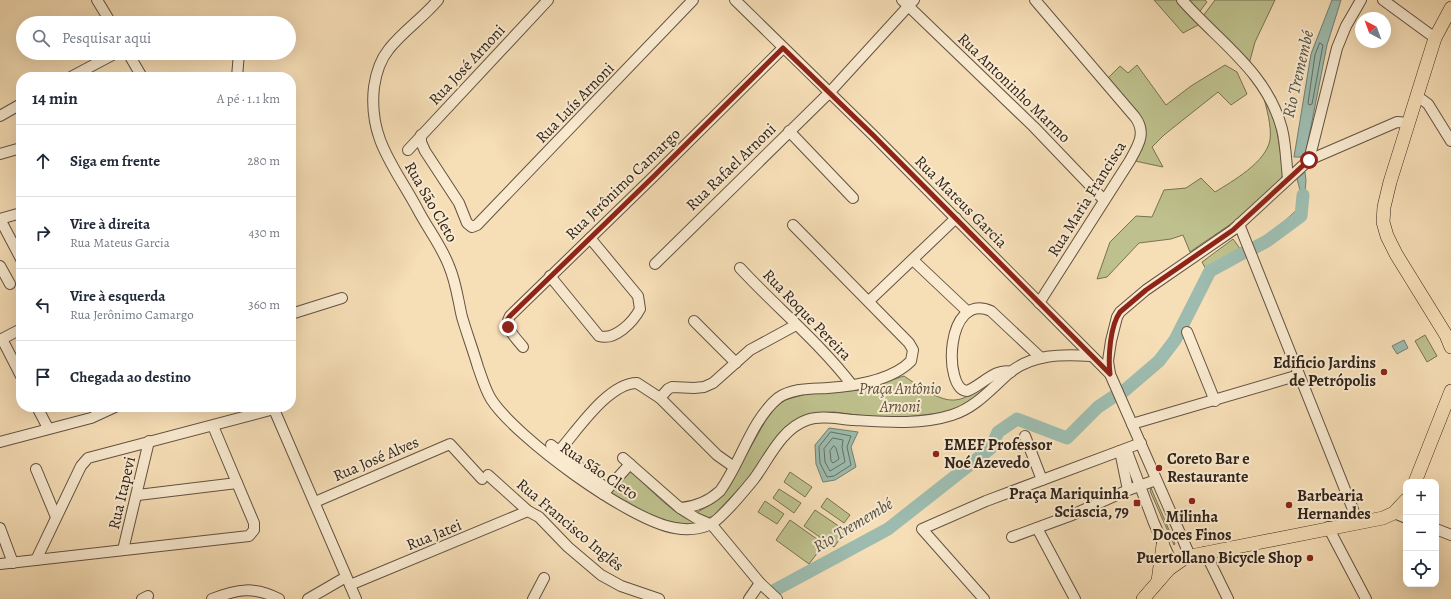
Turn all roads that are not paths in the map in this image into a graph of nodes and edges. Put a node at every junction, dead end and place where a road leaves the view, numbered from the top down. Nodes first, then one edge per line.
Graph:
1 (97, 0) edge
2 (438, 0) edge
3 (548, 0) edge
4 (694, 0) edge
5 (735, 0) edge
6 (1035, 0) edge
7 (1182, 0) edge
8 (1361, 0) edge
9 (1383, 0) edge
10 (908, 2) edge
11 (1451, 8) edge
12 (107, 16) edge
13 (1435, 38) junction
14 (783, 48) junction
15 (103, 60) edge
16 (132, 60) edge
17 (238, 60) edge
18 (80, 72) edge
19 (139, 72) edge
20 (237, 72) edge
21 (829, 92) junction
22 (1417, 96) junction
23 (16, 107) edge
24 (0, 116) edge
25 (1409, 123) junction
26 (789, 131) junction
27 (422, 136) junction
28 (1451, 140) edge
29 (16, 149) edge
30 (408, 150) dead end
31 (0, 154) edge
32 (1309, 160) junction
33 (1288, 178) junction
34 (854, 198) dead end
35 (1104, 200) junction
36 (16, 214) edge
37 (956, 218) junction
38 (0, 219) edge
39 (1239, 224) junction
40 (793, 225) dead end
41 (590, 238) junction
42 (16, 249) edge
43 (913, 260) junction
44 (654, 264) dead end
45 (0, 266) edge
46 (740, 268) dead end
47 (550, 276) junction
48 (10, 284) dead end
49 (342, 298) dead end
50 (869, 301) junction
51 (1039, 303) junction
52 (296, 312) edge
53 (968, 312) junction
54 (694, 321) dead end
55 (796, 325) junction
56 (16, 332) edge
57 (1187, 332) dead end
58 (1, 340) edge
59 (523, 347) dead end
60 (1451, 347) edge
61 (1091, 356) junction
62 (1041, 358) junction
63 (736, 363) junction
64 (16, 367) edge
65 (1011, 372) junction
66 (1110, 374) junction
67 (1299, 375) junction
68 (852, 385) junction
69 (1451, 391) edge
70 (660, 398) junction
71 (1215, 400) junction
72 (40, 412) edge
73 (104, 412) edge
74 (260, 412) edge
75 (276, 412) edge
76 (1132, 424) junction
77 (213, 426) junction
78 (48, 428) junction
79 (1025, 436) dead end
80 (149, 441) junction
81 (0, 442) edge
82 (1141, 443) junction
83 (450, 444) joint
84 (1123, 450) junction
85 (734, 467) junction
86 (36, 469) dead end
87 (1417, 479) edge
88 (1042, 480) junction
89 (1156, 480) junction
90 (237, 483) junction
91 (1140, 486) junction
92 (1128, 490) junction
93 (605, 491) junction
94 (138, 495) junction
95 (315, 502) junction
96 (680, 508) junction
97 (528, 512) junction
98 (1400, 515) edge
99 (56, 517) junction
100 (1358, 522) junction
101 (712, 524) junction
102 (1328, 527) junction
103 (0, 528) edge
104 (1037, 528) junction
105 (1439, 530) edge
106 (1451, 535) edge
107 (1012, 537) dead end
108 (1163, 545) junction
109 (123, 550) junction
110 (1204, 552) junction
111 (1190, 556) junction
112 (36, 560) junction
113 (13, 563) junction
114 (0, 564) edge
115 (1173, 565) junction
116 (544, 578) dead end
117 (348, 581) junction
118 (1158, 582) junction
119 (760, 583) junction
120 (212, 599) edge
121 (279, 599) edge
122 (308, 599) edge
123 (356, 599) edge
124 (534, 599) edge
125 (655, 599) edge
126 (749, 599) edge
127 (777, 599) edge
128 (984, 599) edge
129 (1075, 599) edge
130 (1143, 599) edge
131 (1228, 599) edge
132 (1366, 599) edge

1 - 12 street
2 - 93 street, Rua São Cleto
3 - 27 street, Rua José Arnoni
4 - 27 street, Rua Luís Arnoni
5 - 14 street, Rua Mateus Garcia
6 - 35 street, Rua Maria Francisca
7 - 33 street
8 - 32 street
9 - 13 street
10 - 21 street, Rua Rafael Arnoni
10 - 35 street, Rua Antoninho Marmo
11 - 13 main road
13 - 22 main road
14 - 21 street, Rua Mateus Garcia
14 - 41 street, Rua Jerônimo Camargo
15 - 18 street
16 - 19 street
17 - 20 street
21 - 26 street, Rua Rafael Arnoni
21 - 37 street, Rua Mateus Garcia
22 - 25 main road
22 - 28 street
23 - 24 street
25 - 32 street
25 - 60 main road
26 - 34 street
26 - 44 street, Rua Rafael Arnoni
27 - 30 street, Rua José Arnoni
29 - 31 street
32 - 33 street
33 - 39 street
35 - 51 street, Rua Maria Francisca
36 - 38 street
37 - 43 street
37 - 51 street, Rua Mateus Garcia
38 - 42 street
39 - 66 street
39 - 67 street
40 - 50 street
41 - 47 street, Rua Jerônimo Camargo
41 - 47 street
43 - 50 street
43 - 53 street
45 - 48 street
46 - 55 street, Rua Roque Pereira
47 - 59 street, Rua Jerônimo Camargo
49 - 52 street
50 - 68 street
51 - 61 street, Rua Mateus Garcia
53 - 62 street
53 - 65 street
54 - 63 street
55 - 63 street
55 - 68 street, Rua Roque Pereira
56 - 58 street
57 - 71 street
58 - 64 street
61 - 62 street
61 - 66 street, Rua Mateus Garcia
62 - 65 street
63 - 70 street
65 - 101 street
66 - 76 street, Rua Mateus Garcia
67 - 71 street
67 - 100 street
68 - 85 street
69 - 87 main road
70 - 85 street
70 - 93 street, Rua São Cleto
71 - 76 street
72 - 78 street
73 - 78 street
74 - 77 street
75 - 95 street
76 - 82 street, Rua Mateus Garcia
77 - 80 street
77 - 90 street
78 - 81 street
79 - 88 street
80 - 94 street, Rua Itapevi
80 - 99 street
82 - 84 street
82 - 89 street, Rua Mateus Garcia
83 - 95 street, Rua José Alves
83 - 97 street, Rua Francisco Inglês
84 - 88 street
84 - 91 street
84 - 92 street
85 - 96 street
86 - 99 street
88 - 128 street
89 - 91 street
89 - 111 street, Rua Mateus Garcia
90 - 94 street
90 - 109 street
91 - 92 street
91 - 108 street
92 - 104 street
93 - 96 street
93 - 101 street, Rua São Cleto
94 - 109 street, Rua Itapevi
95 - 117 street
96 - 101 street
97 - 117 street, Rua Jatei
97 - 125 street, Rua Francisco Inglês
98 - 100 main road
99 - 112 street
100 - 102 main road
101 - 119 street
102 - 110 main road
102 - 132 street
103 - 113 street
104 - 107 street
104 - 129 street
105 - 106 street
108 - 115 street
108 - 118 main road
109 - 112 street
110 - 111 main road
110 - 131 street
111 - 115 main road
112 - 113 street
113 - 114 street
115 - 118 main road
116 - 124 street
117 - 122 street, Rua Jatei
117 - 123 street
118 - 130 main road
119 - 126 street
119 - 127 street
120 - 121 street

